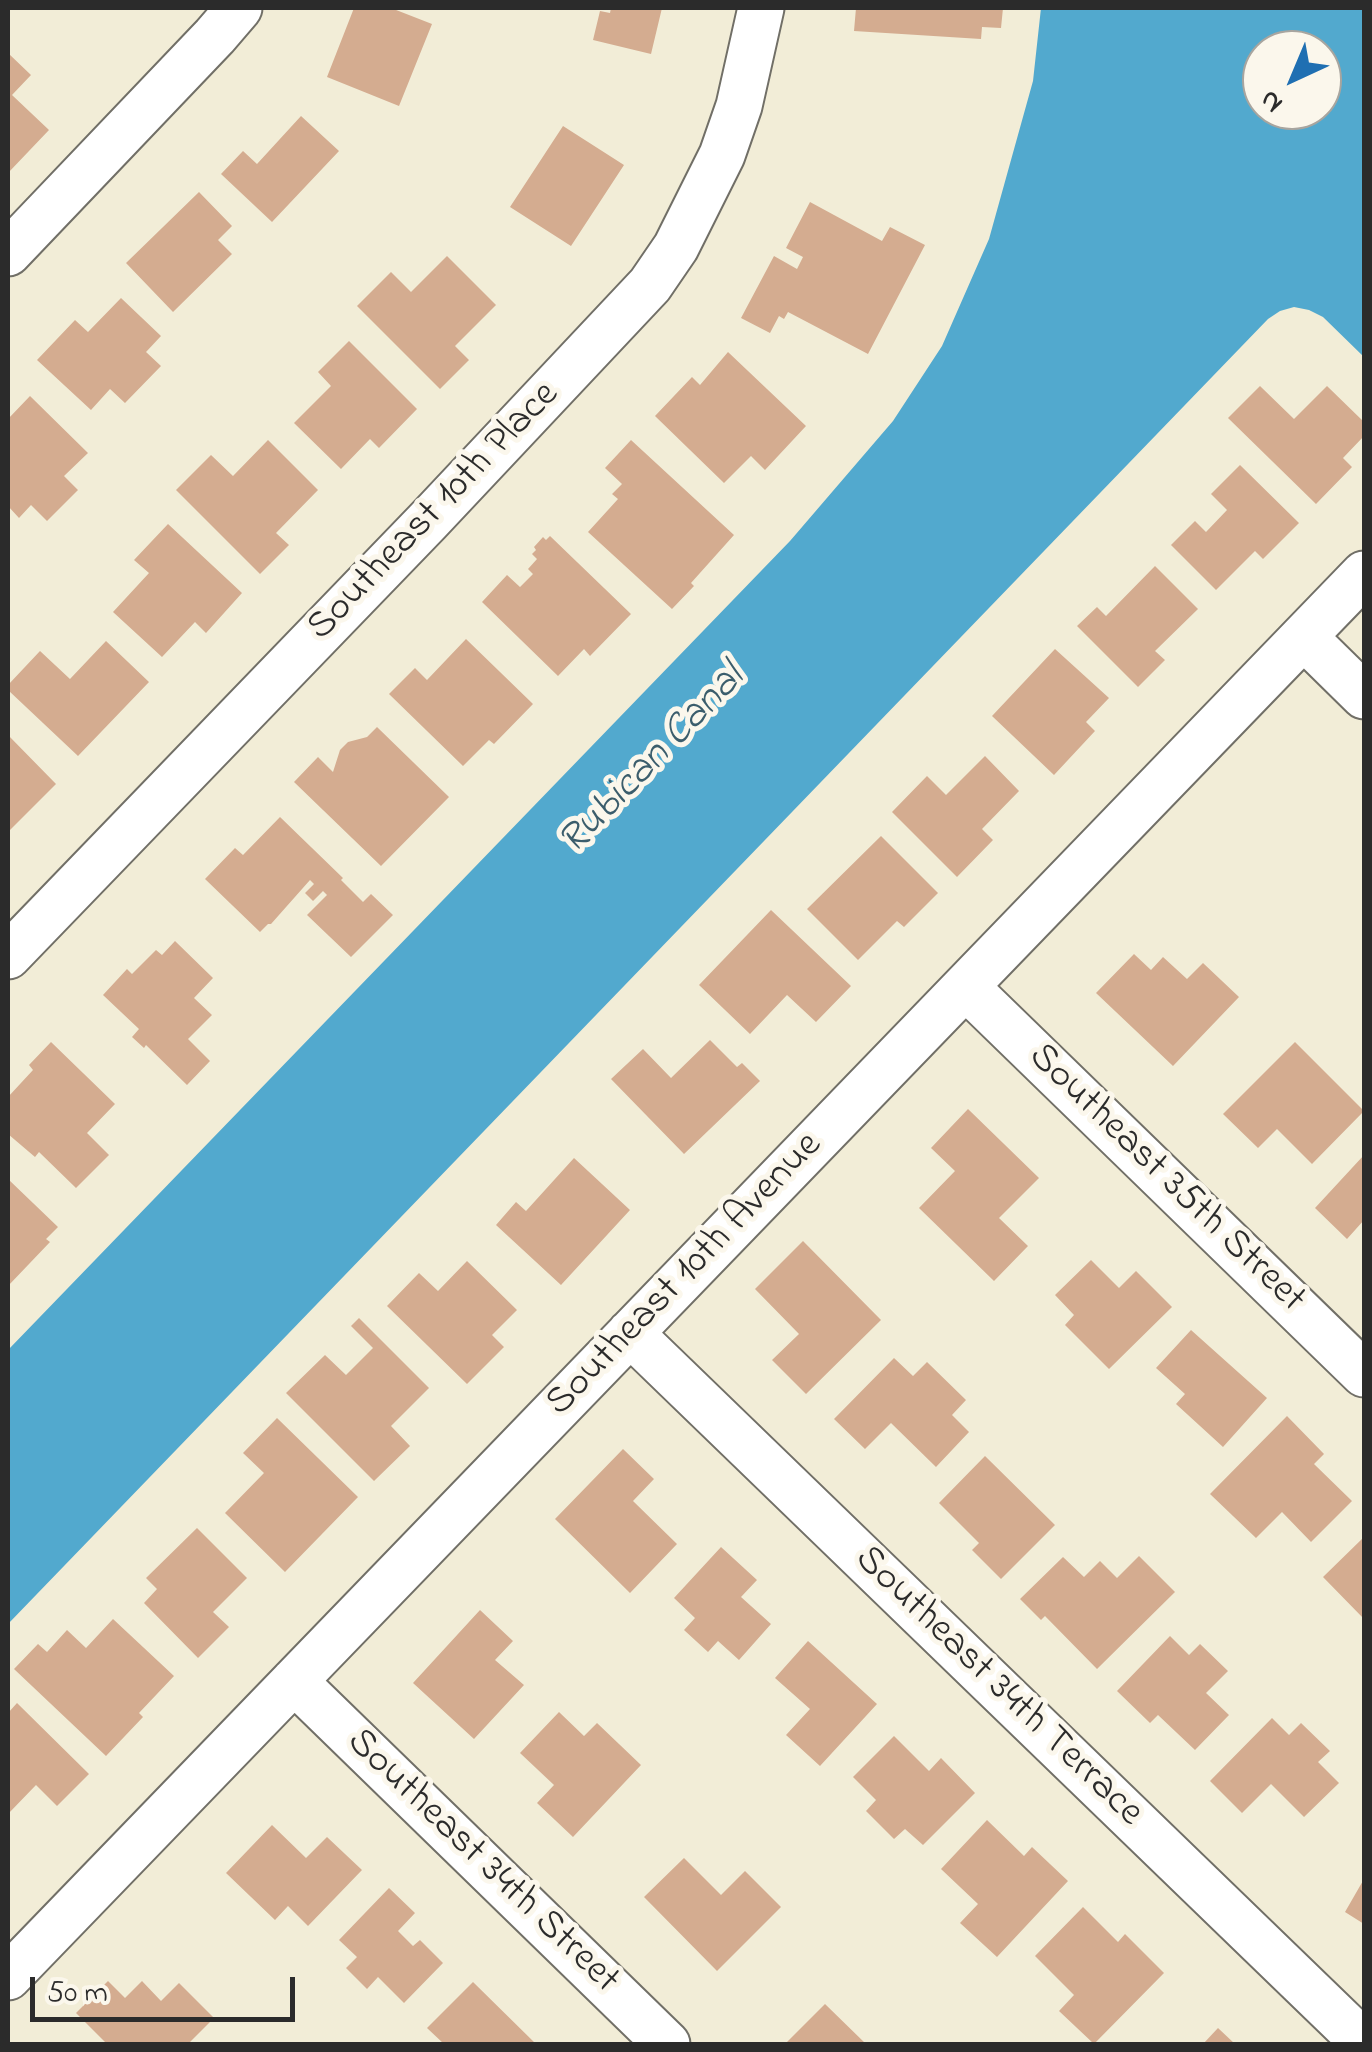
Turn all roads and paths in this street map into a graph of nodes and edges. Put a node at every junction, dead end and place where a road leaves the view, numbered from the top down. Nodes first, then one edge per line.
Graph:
1 (239, 8) edge
2 (761, 8) edge
3 (8, 254) edge
4 (1364, 574) edge
5 (1304, 638) junction
6 (1364, 696) edge
7 (8, 956) edge
8 (966, 987) junction
9 (630, 1333) junction
10 (1364, 1374) edge
11 (294, 1681) junction
12 (8, 1977) edge
13 (1364, 2043) edge
14 (667, 2044) edge

1 - 3 street
2 - 7 street, Southeast 10th Place
4 - 5 street, Southeast 10th Avenue
5 - 6 street
5 - 8 street, Southeast 10th Avenue
8 - 9 street, Southeast 10th Avenue
8 - 10 street, Southeast 35th Street
9 - 11 street, Southeast 10th Avenue
9 - 13 street, Southeast 34th Terrace
11 - 12 street, Southeast 10th Avenue
11 - 14 street, Southeast 34th Street

